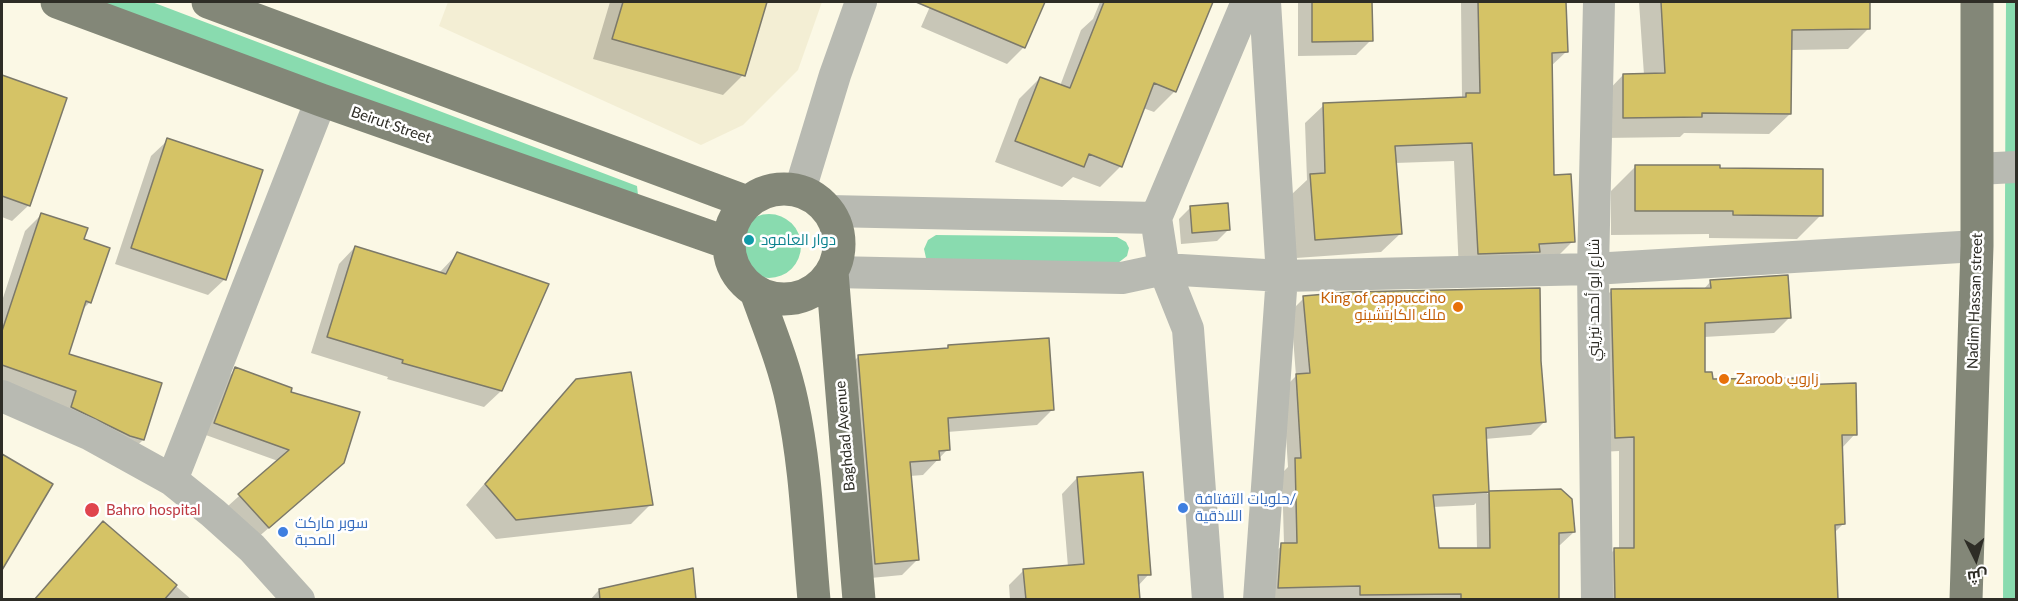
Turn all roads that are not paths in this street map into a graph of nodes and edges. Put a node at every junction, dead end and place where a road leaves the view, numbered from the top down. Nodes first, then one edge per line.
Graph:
1 (57, 2) edge
2 (208, 2) edge
3 (861, 2) edge
4 (1246, 2) edge
5 (1265, 2) edge
6 (1599, 2) edge
7 (1977, 2) edge
8 (321, 100) junction
9 (2016, 167) edge
10 (1977, 169) junction
11 (800, 190) junction
12 (747, 202) junction
13 (829, 211) junction
14 (1156, 218) junction
15 (728, 243) junction
16 (1977, 246) junction
17 (1164, 269) junction
18 (1593, 269) junction
19 (832, 272) junction
20 (1282, 276) junction
21 (756, 292) junction
22 (2, 396) edge
23 (172, 480) junction
24 (299, 600) edge
25 (814, 600) edge
26 (859, 600) edge
27 (1208, 600) edge
28 (1259, 600) edge
29 (1598, 600) edge
30 (1966, 600) edge

1 - 8 main road, Beirut Street
2 - 12 main road
3 - 11 street
4 - 14 street
5 - 20 street
6 - 18 street, شارع ابو أحمد تيزيني
7 - 10 main road, Nadim Hassan street
8 - 15 main road, Beirut Street
8 - 23 street
9 - 10 street
10 - 16 main road, Nadim Hassan street
11 - 12 main road
11 - 13 main road
12 - 15 main road
13 - 14 street
13 - 19 main road
14 - 17 street
15 - 21 main road
16 - 18 street
16 - 30 main road, Nadim Hassan street
17 - 19 street
17 - 20 street
17 - 27 street
18 - 20 street
18 - 29 street, شارع ابو أحمد تيزيني
19 - 21 main road
19 - 26 main road, Baghdad Avenue
20 - 28 street
21 - 25 main road
22 - 23 street
23 - 24 street

